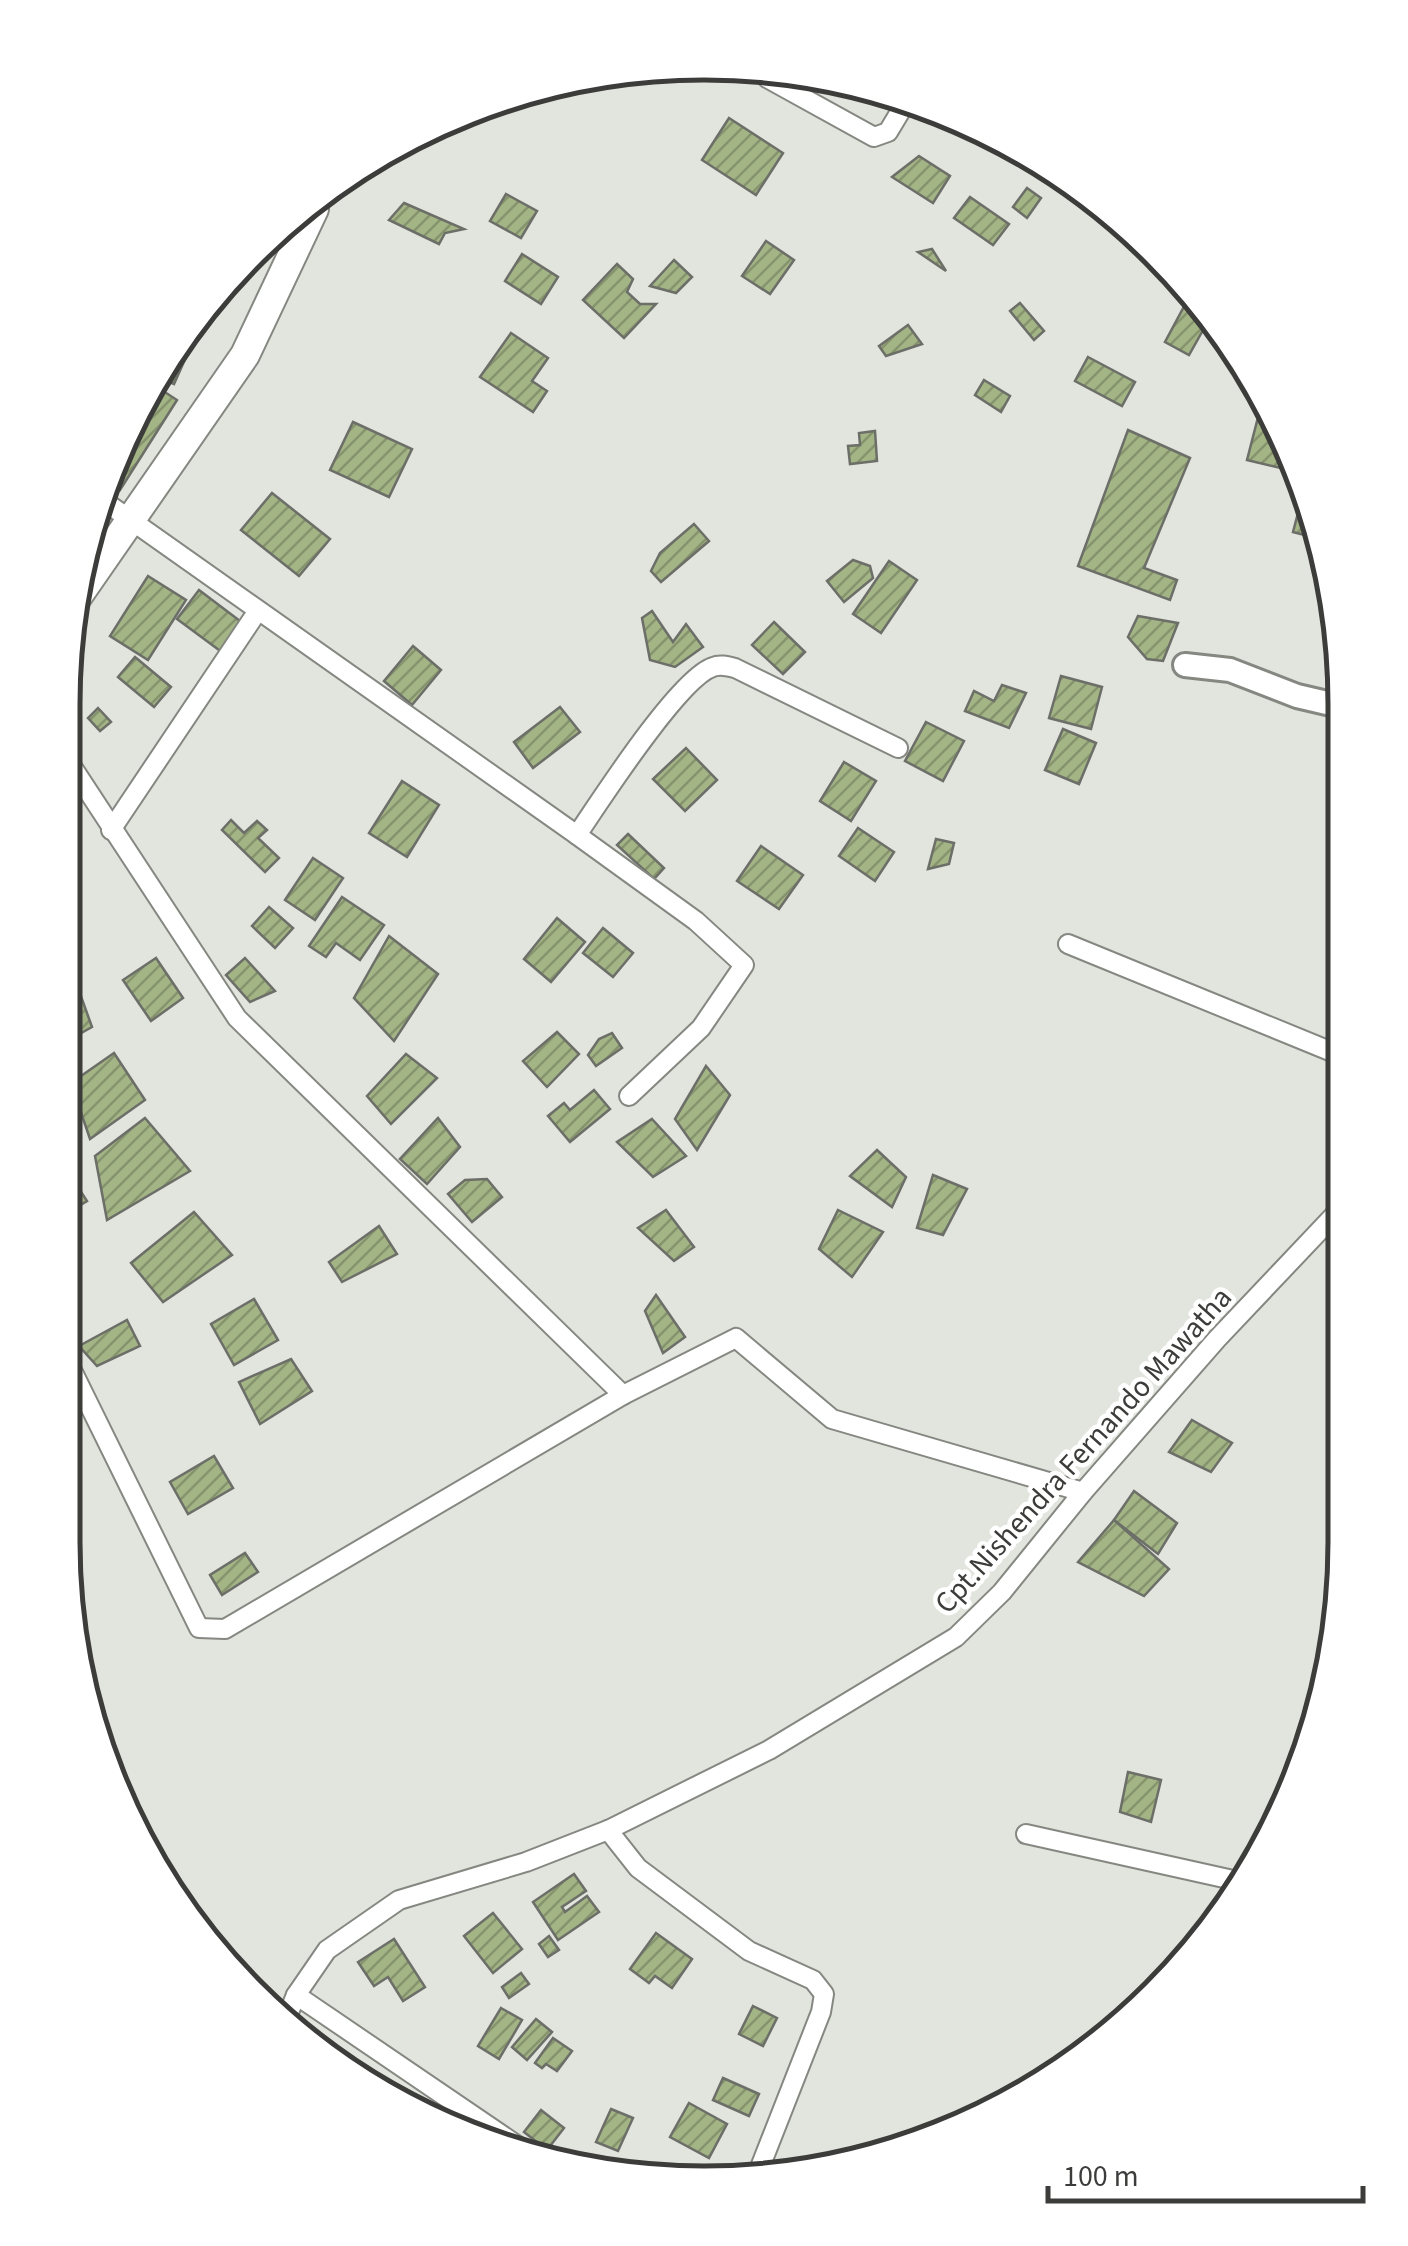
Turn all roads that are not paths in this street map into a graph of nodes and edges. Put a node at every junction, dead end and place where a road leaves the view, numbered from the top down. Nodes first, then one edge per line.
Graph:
1 (779, 84) edge
2 (900, 112) edge
3 (307, 223) edge
4 (112, 506) edge
5 (132, 519) junction
6 (94, 573) edge
7 (258, 612) junction
8 (1185, 665) dead end
9 (1328, 704) edge
10 (898, 748) dead end
11 (80, 780) edge
12 (111, 830) junction
13 (577, 835) junction
14 (1068, 944) dead end
15 (1328, 1050) edge
16 (629, 1096) dead end
17 (1328, 1222) edge
18 (623, 1395) junction
19 (80, 1402) edge
20 (1083, 1492) junction
21 (608, 1830) junction
22 (1026, 1834) dead end
23 (1229, 1879) edge
24 (296, 1996) junction
25 (291, 2009) edge
26 (494, 2130) edge
27 (762, 2163) edge

1 - 2 street
3 - 5 main road
4 - 5 street
5 - 6 main road
5 - 7 street
7 - 12 street
7 - 13 street
8 - 9 street
10 - 13 street
11 - 12 street
12 - 18 street
13 - 16 street
14 - 15 street
17 - 20 street, Cpt.Nishendra Fernando Mawatha
18 - 19 street
18 - 20 street
20 - 21 street, Cpt.Nishendra Fernando Mawatha
21 - 24 street, Cpt.Nishendra Fernando Mawatha
21 - 27 street
22 - 23 street
24 - 25 street, Cpt.Nishendra Fernando Mawatha
24 - 26 street

